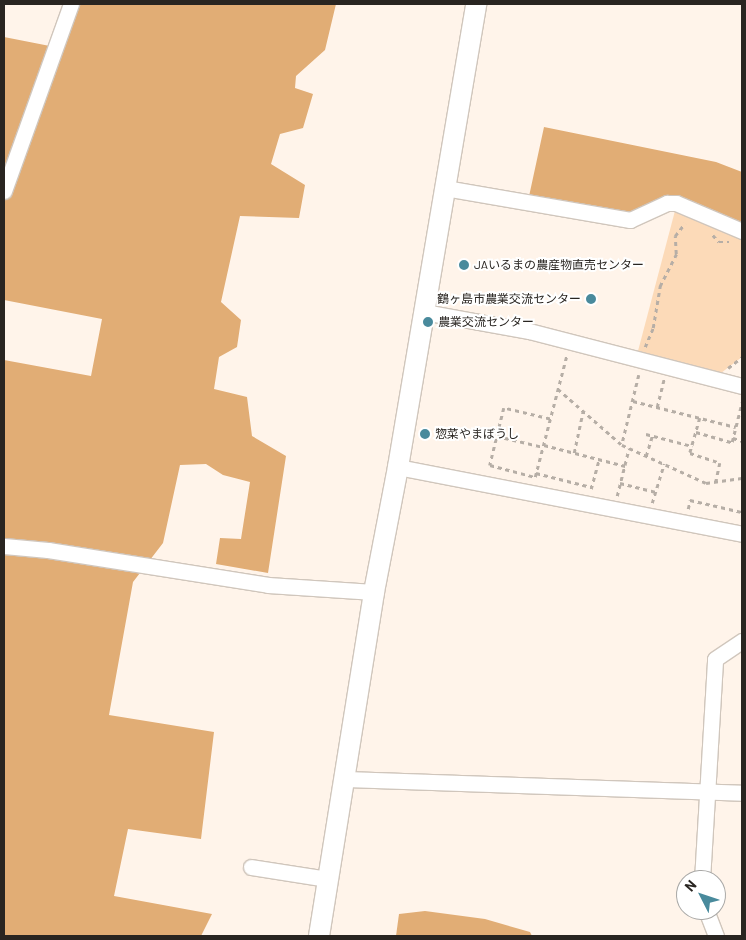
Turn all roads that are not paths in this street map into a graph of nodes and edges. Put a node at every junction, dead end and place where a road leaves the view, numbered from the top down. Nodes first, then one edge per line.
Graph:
1 (71, 4) edge
2 (476, 4) edge
3 (445, 188) junction
4 (4, 192) edge
5 (742, 231) edge
6 (424, 312) junction
7 (742, 386) edge
8 (398, 467) junction
9 (742, 534) edge
10 (4, 546) edge
11 (374, 592) junction
12 (742, 641) edge
13 (346, 779) junction
14 (706, 792) junction
15 (742, 793) edge
16 (251, 867) dead end
17 (702, 870) edge
18 (328, 879) junction
19 (710, 920) edge
20 (318, 936) edge
21 (716, 936) edge

1 - 4 street
2 - 3 street
3 - 5 street
3 - 6 street
6 - 7 street
6 - 8 street
8 - 9 street
8 - 11 street
10 - 11 street
11 - 13 street
12 - 14 street
13 - 14 street
13 - 18 street
14 - 15 street
14 - 17 street
16 - 18 street
18 - 20 street
19 - 21 street

